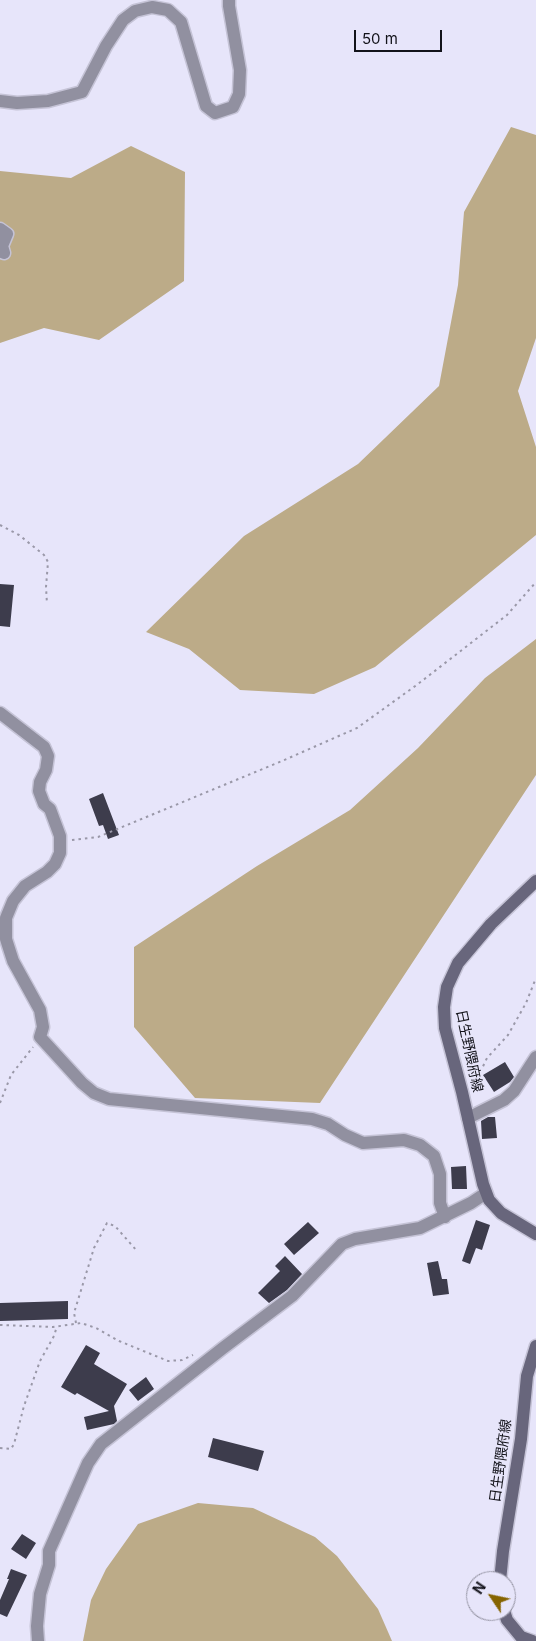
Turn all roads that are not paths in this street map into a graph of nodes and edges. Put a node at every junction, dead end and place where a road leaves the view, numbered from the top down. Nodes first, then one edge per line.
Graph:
1 (229, 0) edge
2 (0, 101) edge
3 (0, 229) edge
4 (0, 251) edge
5 (0, 713) edge
6 (536, 880) edge
7 (536, 1057) edge
8 (468, 1118) junction
9 (486, 1193) junction
10 (445, 1217) junction
11 (536, 1234) edge
12 (536, 1346) edge
13 (501, 1571) edge
14 (508, 1621) edge
15 (37, 1626) junction
16 (32, 1641) edge
17 (38, 1641) edge
18 (532, 1641) edge

1 - 2 street
3 - 4 street
5 - 10 street
6 - 8 main road, 日生野隈府線
7 - 8 street
8 - 9 main road, 日生野隈府線
9 - 10 street
9 - 11 main road, 日生野隈府線
10 - 15 street
12 - 13 main road, 日生野隈府線
14 - 18 main road
15 - 16 street
15 - 17 street

